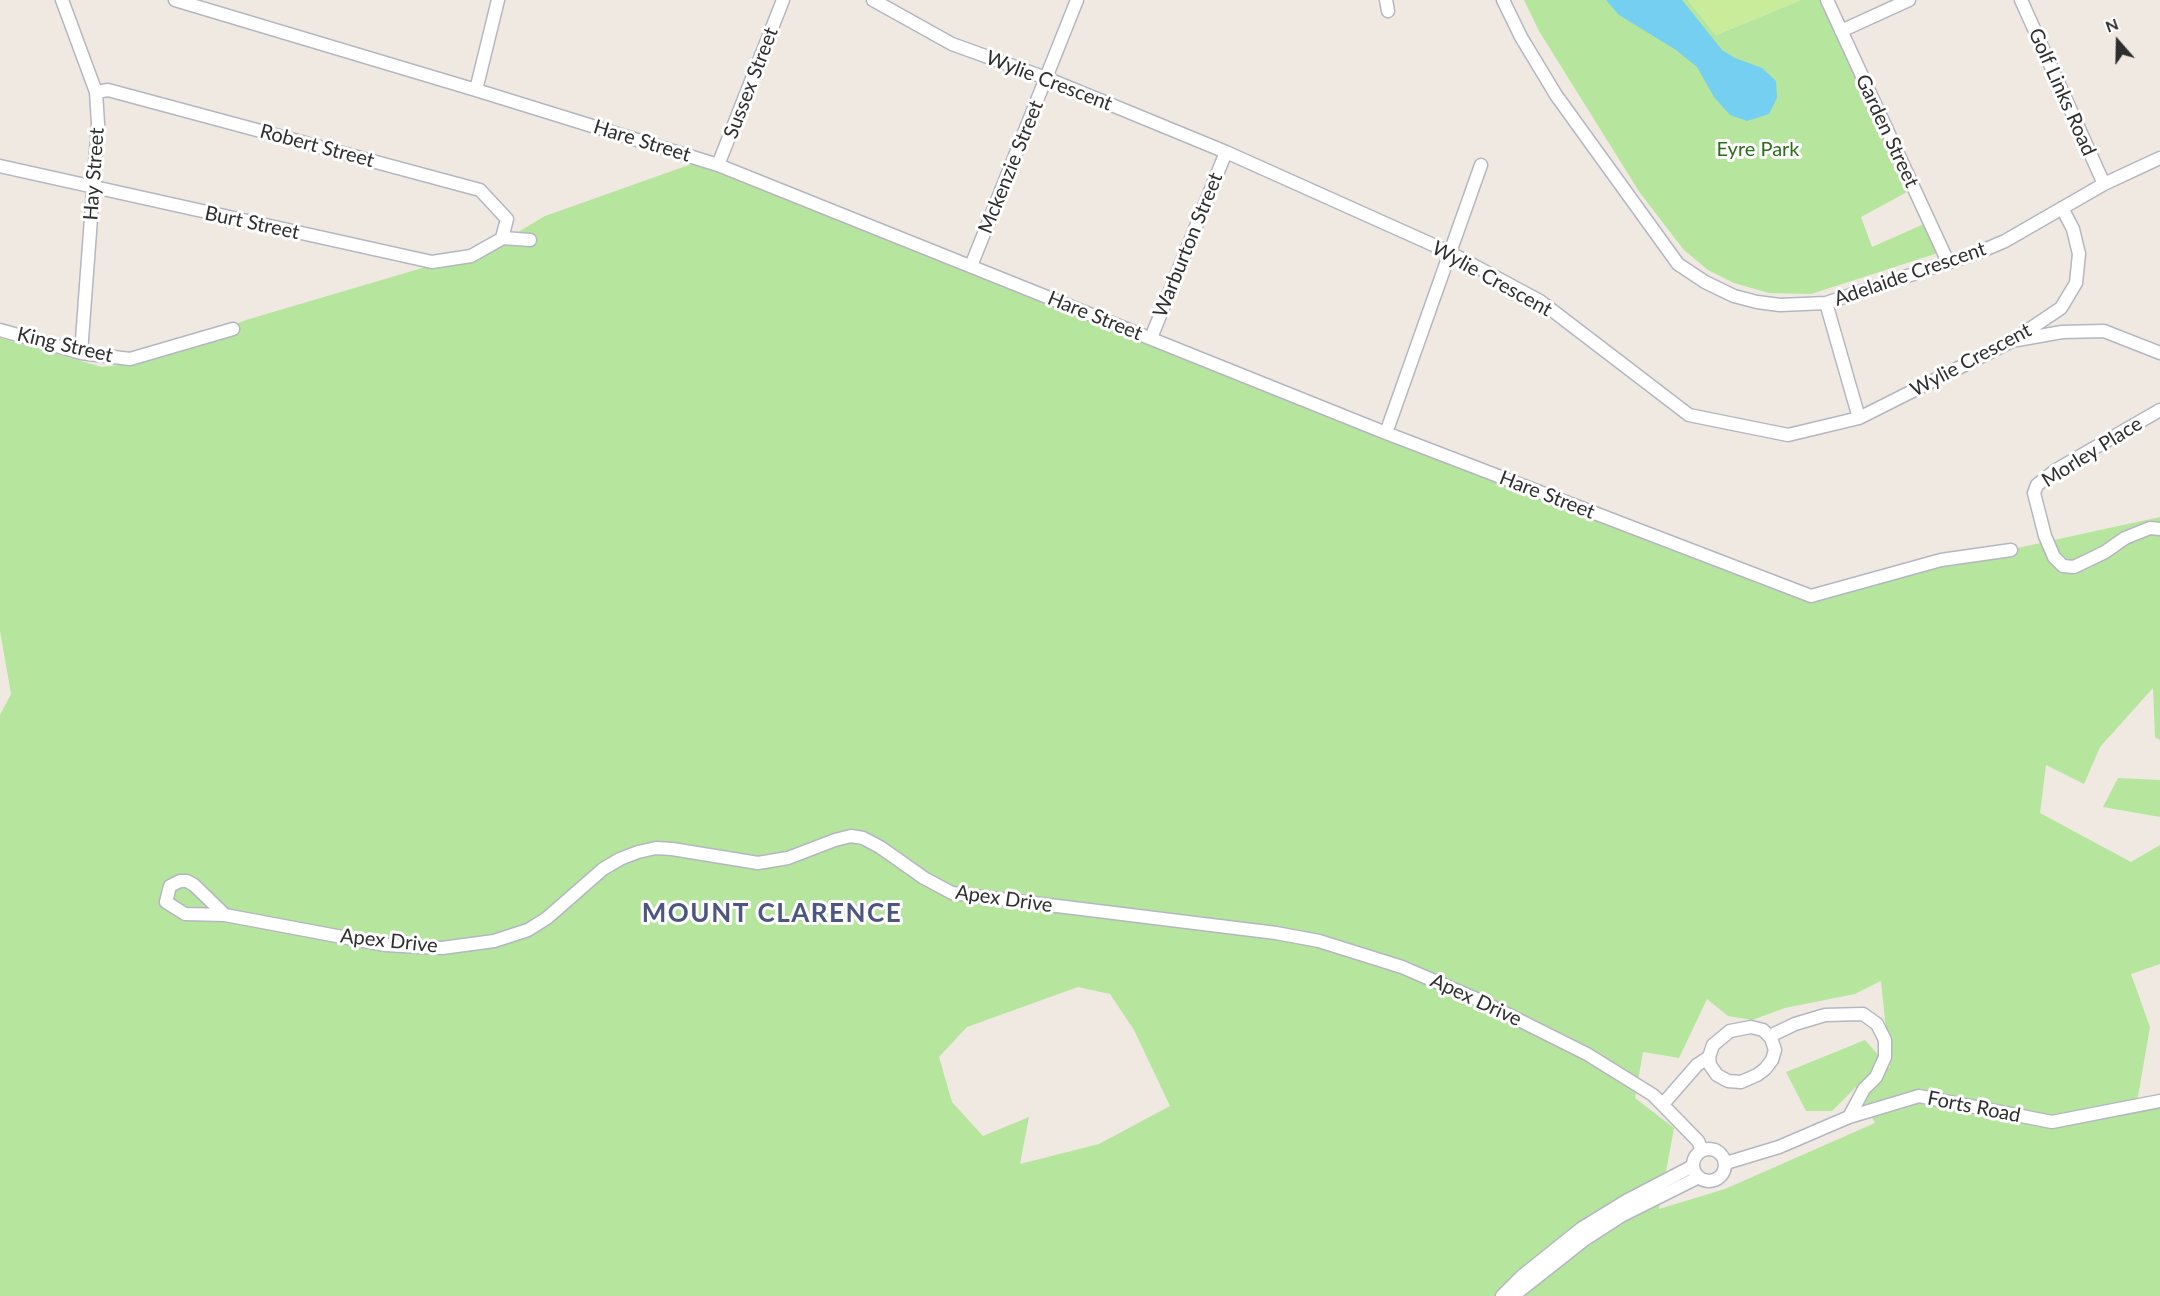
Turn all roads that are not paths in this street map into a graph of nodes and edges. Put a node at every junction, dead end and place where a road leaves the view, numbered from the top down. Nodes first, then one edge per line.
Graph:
1 (62, 0) edge
2 (175, 0) edge
3 (498, 0) edge
4 (783, 0) edge
5 (873, 0) edge
6 (1077, 0) edge
7 (1503, 0) edge
8 (1827, 0) edge
9 (1909, 0) edge
10 (2021, 0) edge
11 (1841, 32) junction
12 (1046, 78) junction
13 (476, 90) junction
14 (96, 92) junction
15 (1226, 152) junction
16 (2160, 158) edge
17 (718, 165) junction
18 (1481, 165) dead end
19 (0, 166) edge
20 (2104, 184) junction
21 (93, 188) junction
22 (2062, 208) junction
23 (502, 238) junction
24 (530, 240) dead end
25 (1449, 252) junction
26 (1948, 262) junction
27 (971, 267) junction
28 (1826, 303) junction
29 (233, 329) dead end
30 (0, 330) edge
31 (1151, 339) junction
32 (2012, 340) junction
33 (81, 353) junction
34 (2160, 353) edge
35 (2160, 410) edge
36 (1859, 418) junction
37 (1386, 433) junction
38 (2160, 529) edge
39 (2011, 550) dead end
40 (225, 915) dead end
41 (1770, 1036) junction
42 (1709, 1057) junction
43 (2160, 1101) edge
44 (1663, 1104) junction
45 (1850, 1117) junction
46 (1702, 1150) junction
47 (1726, 1163) junction
48 (1696, 1172) junction
49 (1502, 1296) edge
50 (1513, 1296) edge

1 - 14 street, Hay Street
2 - 13 street, Hare Street
3 - 13 street
4 - 17 street, Sussex Street
5 - 12 street, Wylie Crescent
6 - 12 street, Mckenzie Street
7 - 28 street, Adelaide Crescent
8 - 11 street, Garden Street
9 - 11 street
10 - 20 street, Golf Links Road
11 - 26 street, Garden Street
12 - 15 street, Wylie Crescent
12 - 27 street, Mckenzie Street
13 - 17 street, Hare Street
14 - 21 street, Hay Street
14 - 23 street, Robert Street
15 - 25 street, Wylie Crescent
15 - 31 street, Warburton Street
16 - 20 street, Adelaide Crescent
17 - 27 street, Hare Street
18 - 25 street
19 - 21 street, Burt Street
20 - 22 street, Adelaide Crescent
21 - 23 street, Burt Street
21 - 33 street, Hay Street
22 - 26 street, Adelaide Crescent
22 - 32 street, Wylie Crescent
23 - 24 street
25 - 36 street, Wylie Crescent
25 - 37 street
26 - 28 street, Adelaide Crescent
27 - 31 street, Hare Street
28 - 36 street
29 - 33 street, King Street
30 - 33 street, King Street
31 - 37 street, Hare Street
32 - 34 street
32 - 36 street, Wylie Crescent
35 - 38 street, Morley Place
37 - 39 street, Hare Street
40 - 44 street, Apex Drive
41 - 42 street
41 - 42 street
41 - 45 street
42 - 44 street
43 - 45 street, Forts Road
44 - 46 street, Apex Drive
45 - 47 street, Forts Road
46 - 47 street
46 - 48 street
47 - 48 street
48 - 49 street
48 - 50 street

